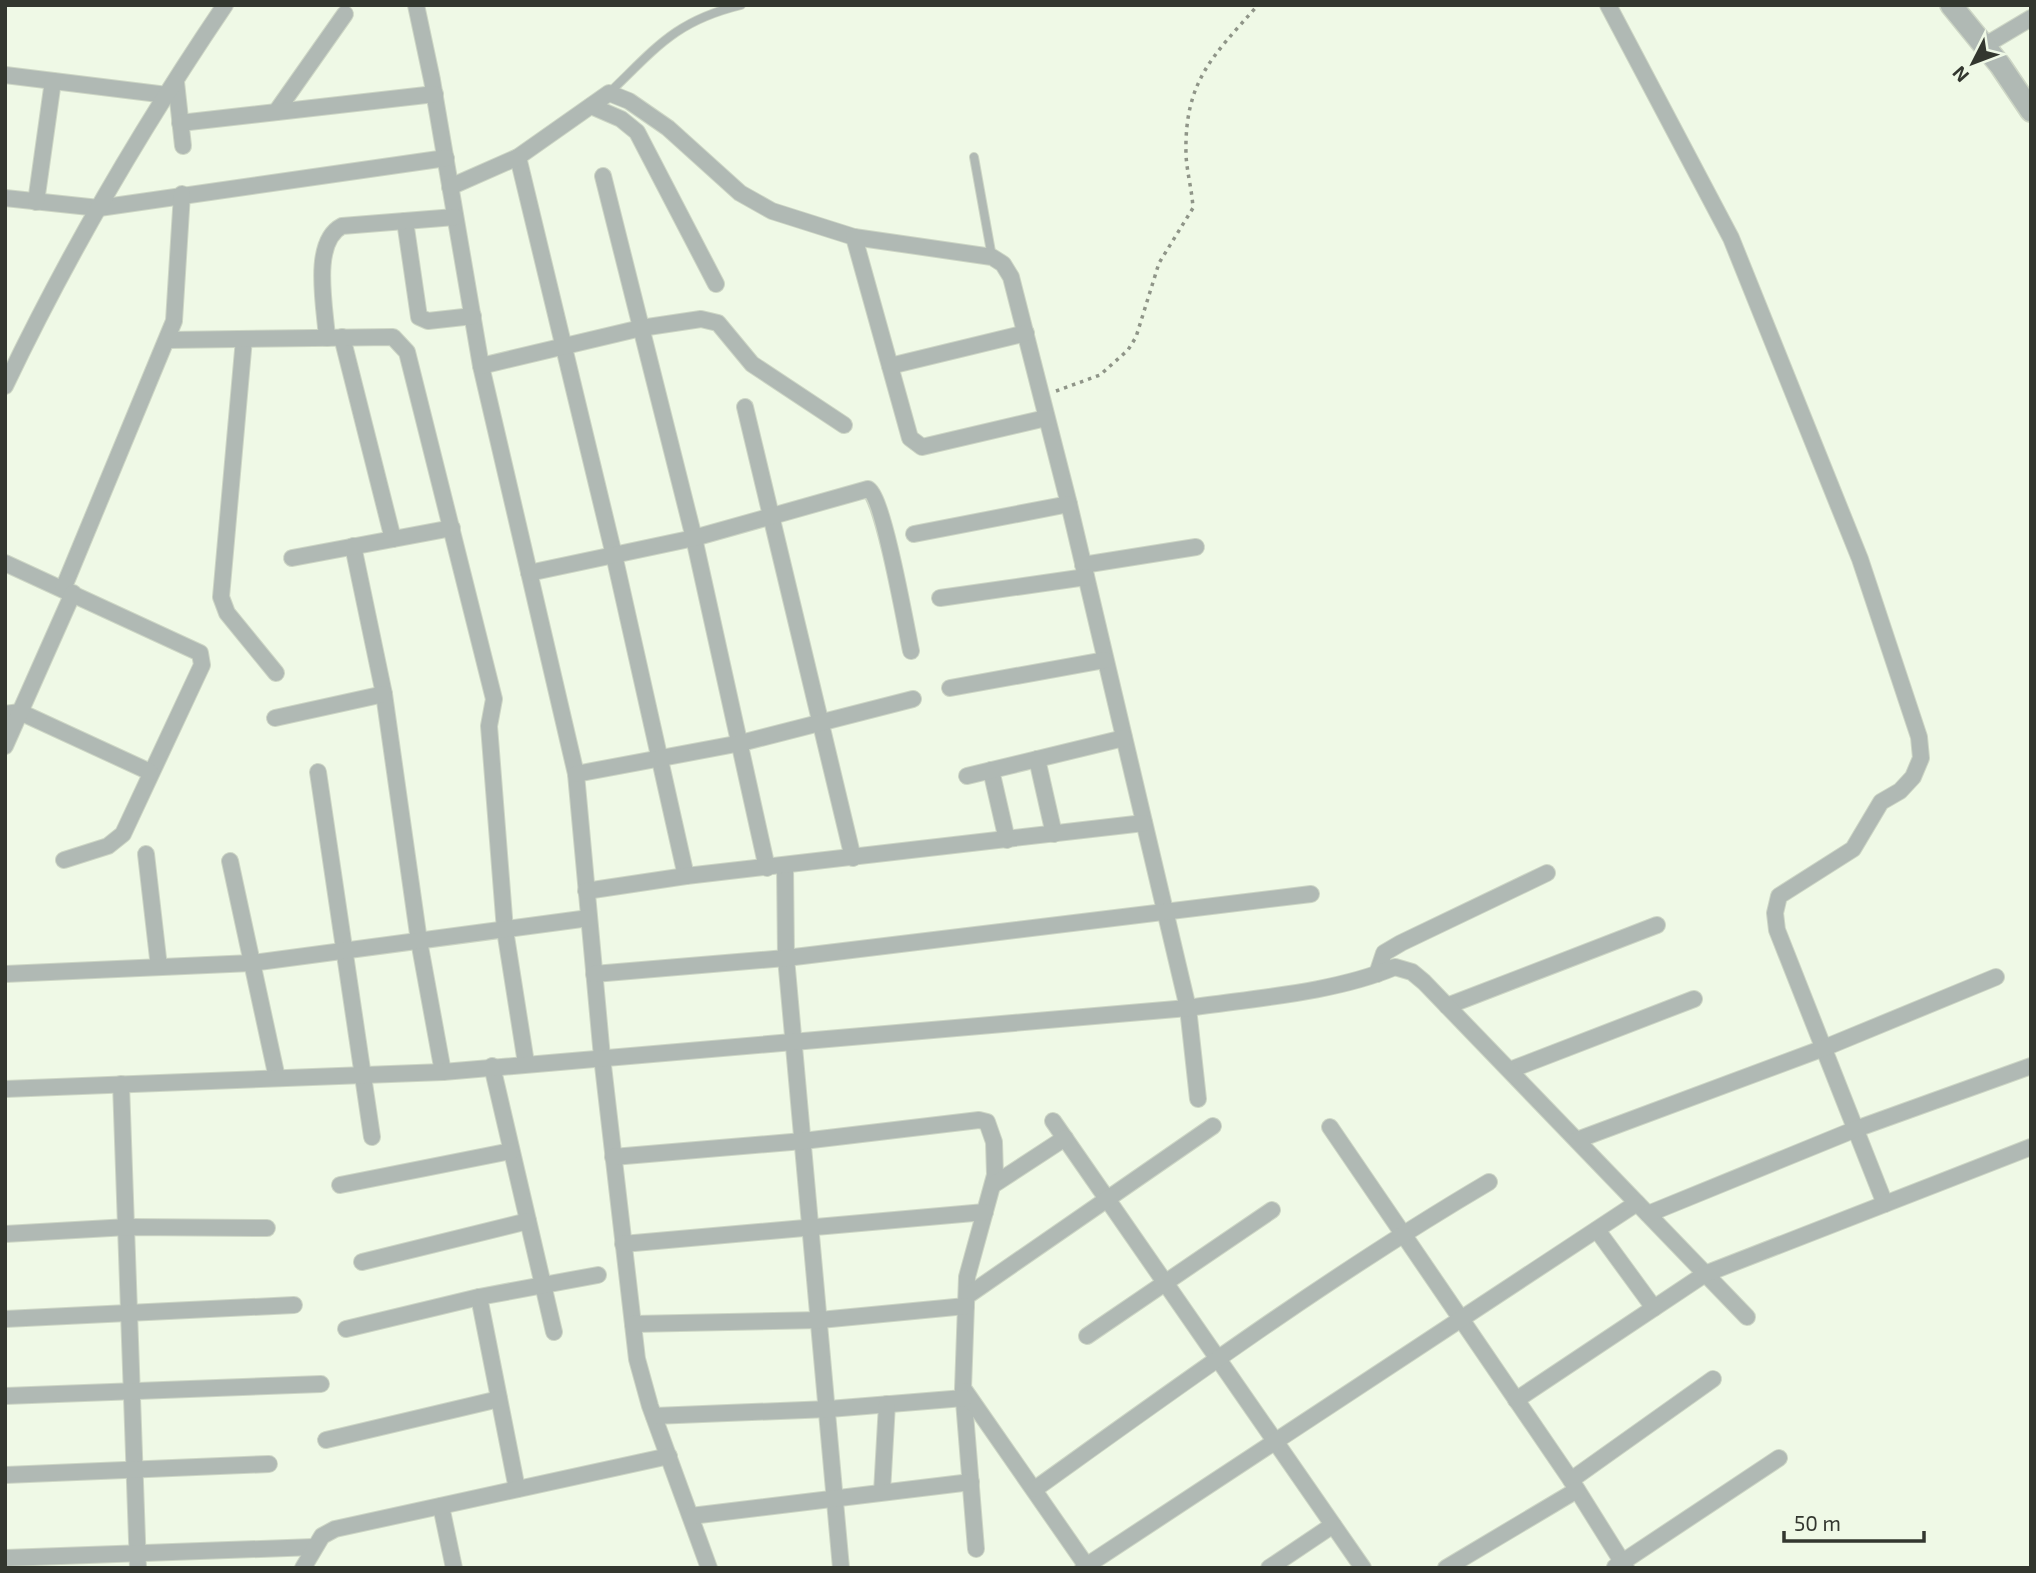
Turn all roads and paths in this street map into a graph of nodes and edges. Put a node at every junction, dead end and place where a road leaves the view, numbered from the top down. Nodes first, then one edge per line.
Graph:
1 (225, 5) edge
2 (416, 5) edge
3 (741, 5) edge
4 (1258, 5) edge
5 (1608, 5) edge
6 (1951, 5) edge
7 (345, 14) dead end
8 (2031, 18) edge
9 (1984, 46) junction
10 (5, 75) edge
11 (53, 81) junction
12 (172, 89) junction
13 (609, 93) junction
14 (435, 94) junction
15 (592, 106) junction
16 (2031, 111) edge
17 (276, 112) junction
18 (180, 123) junction
19 (183, 146) dead end
20 (518, 157) junction
21 (974, 157) dead end
22 (446, 158) junction
23 (603, 176) dead end
24 (450, 187) junction
25 (182, 194) junction
26 (5, 198) edge
27 (36, 202) junction
28 (99, 208) junction
29 (455, 217) junction
30 (405, 221) junction
31 (854, 237) junction
32 (992, 257) junction
33 (716, 284) dead end
34 (473, 316) junction
35 (641, 328) junction
36 (1026, 333) junction
37 (334, 337) junction
38 (244, 339) junction
39 (169, 340) junction
40 (565, 346) junction
41 (481, 366) junction
42 (890, 366) junction
43 (5, 386) edge
44 (1040, 395) junction
45 (745, 407) dead end
46 (1046, 418) junction
47 (844, 425) dead end
48 (1069, 504) junction
49 (771, 517) junction
50 (452, 528) junction
51 (914, 534) dead end
52 (694, 538) junction
53 (393, 539) junction
54 (353, 546) junction
55 (1196, 547) dead end
56 (614, 555) junction
57 (292, 558) dead end
58 (5, 563) edge
59 (1085, 571) junction
60 (529, 573) junction
61 (68, 591) junction
62 (940, 598) dead end
63 (911, 651) dead end
64 (1105, 660) junction
65 (275, 673) dead end
66 (950, 688) dead end
67 (384, 694) junction
68 (913, 699) dead end
69 (13, 713) edge
70 (275, 718) dead end
71 (820, 723) junction
72 (1124, 738) junction
73 (741, 743) junction
74 (5, 746) edge
75 (1037, 759) junction
76 (659, 761) junction
77 (991, 770) junction
78 (150, 772) junction
79 (318, 772) dead end
80 (576, 775) junction
81 (967, 776) dead end
82 (1144, 823) junction
83 (1054, 834) junction
84 (1007, 840) junction
85 (146, 854) dead end
86 (853, 859) junction
87 (64, 860) dead end
88 (230, 861) dead end
89 (785, 866) junction
90 (767, 868) junction
91 (1546, 873) dead end
92 (686, 876) junction
93 (586, 891) junction
94 (1311, 894) dead end
95 (1165, 914) junction
96 (589, 918) junction
97 (1657, 925) dead end
98 (505, 930) junction
99 (419, 941) junction
100 (344, 951) junction
101 (786, 958) junction
102 (252, 963) junction
103 (159, 967) junction
104 (5, 974) edge
105 (594, 974) junction
106 (1377, 974) junction
107 (1996, 977) dead end
108 (1694, 999) dead end
109 (1447, 1006) junction
110 (1188, 1008) junction
111 (794, 1040) junction
112 (1824, 1048) junction
113 (602, 1057) junction
114 (526, 1063) junction
115 (492, 1066) junction
116 (2031, 1066) edge
117 (1510, 1070) junction
118 (443, 1072) junction
119 (363, 1074) junction
120 (277, 1078) junction
121 (121, 1084) junction
122 (5, 1089) edge
123 (1198, 1100) dead end
124 (1053, 1121) dead end
125 (1213, 1126) dead end
126 (1331, 1126) dead end
127 (1856, 1129) junction
128 (372, 1137) dead end
129 (1065, 1138) junction
130 (1577, 1140) junction
131 (803, 1141) junction
132 (2031, 1147) edge
133 (511, 1151) junction
134 (613, 1157) junction
135 (1489, 1182) dead end
136 (340, 1185) dead end
137 (993, 1185) junction
138 (1107, 1200) junction
139 (1885, 1203) junction
140 (1643, 1208) junction
141 (1272, 1210) dead end
142 (985, 1212) junction
143 (528, 1221) junction
144 (128, 1227) junction
145 (811, 1227) junction
146 (267, 1228) dead end
147 (1597, 1230) junction
148 (1403, 1233) junction
149 (5, 1234) edge
150 (623, 1244) junction
151 (362, 1262) dead end
152 (1705, 1274) junction
153 (598, 1275) dead end
154 (543, 1283) junction
155 (1165, 1283) junction
156 (479, 1297) junction
157 (966, 1301) junction
158 (294, 1305) dead end
159 (1654, 1308) junction
160 (129, 1314) junction
161 (1747, 1317) dead end
162 (5, 1318) edge
163 (1461, 1319) junction
164 (820, 1320) junction
165 (633, 1324) junction
166 (346, 1329) dead end
167 (554, 1332) dead end
168 (1087, 1336) dead end
169 (1217, 1358) junction
170 (1713, 1379) dead end
171 (320, 1384) dead end
172 (132, 1390) junction
173 (964, 1394) junction
174 (5, 1396) edge
175 (499, 1399) junction
176 (1516, 1400) junction
177 (887, 1404) junction
178 (829, 1409) junction
179 (654, 1416) junction
180 (326, 1440) dead end
181 (1276, 1443) junction
182 (669, 1456) junction
183 (1780, 1458) dead end
184 (269, 1464) dead end
185 (134, 1469) junction
186 (5, 1475) edge
187 (971, 1482) junction
188 (1574, 1485) junction
189 (517, 1489) junction
190 (1035, 1489) junction
191 (882, 1492) junction
192 (837, 1498) junction
193 (441, 1506) junction
194 (691, 1516) junction
195 (1333, 1525) junction
196 (314, 1547) junction
197 (976, 1549) dead end
198 (5, 1558) edge
199 (138, 1560) edge
200 (1621, 1566) edge
201 (1086, 1567) edge
202 (303, 1568) edge
203 (454, 1568) edge
204 (709, 1568) edge
205 (841, 1568) edge
206 (1269, 1568) edge
207 (1363, 1568) edge
208 (1446, 1568) edge

1 - 12 street
2 - 14 street
3 - 13 lane
4 - 44 path
5 - 112 street
6 - 9 street
7 - 17 street
8 - 9 street
9 - 16 street
10 - 11 street
11 - 12 street
11 - 27 street
12 - 18 street
12 - 28 street
13 - 15 street
13 - 31 street
14 - 17 street
14 - 22 street
15 - 20 street
15 - 33 street
17 - 18 street
18 - 19 street
20 - 24 street
20 - 40 street
21 - 32 lane
22 - 24 street
22 - 25 street
23 - 35 street
24 - 29 street
25 - 28 street
25 - 39 street
26 - 27 street
27 - 28 street
28 - 43 street
29 - 30 street
29 - 34 street
30 - 34 street
30 - 37 street
31 - 32 street
31 - 42 street
32 - 36 street
34 - 41 street
35 - 40 street
35 - 47 street
35 - 52 street
36 - 42 street
36 - 44 street
37 - 38 street
37 - 50 street
37 - 53 street
38 - 39 street
38 - 65 street
39 - 61 street
40 - 41 street
40 - 56 street
41 - 60 street
42 - 46 street
44 - 46 street
45 - 49 street
46 - 48 street
48 - 51 street
48 - 59 street
49 - 52 street
49 - 63 street
49 - 71 street
50 - 53 street
50 - 98 street
52 - 56 street
52 - 73 street
53 - 54 street
54 - 57 street
54 - 67 street
55 - 59 street
56 - 60 street
56 - 76 street
58 - 61 street
59 - 62 street
59 - 64 street
60 - 80 street
61 - 69 street
61 - 78 street
64 - 66 street
64 - 72 street
67 - 70 street
67 - 99 street
68 - 71 street
69 - 74 street
69 - 78 street
71 - 73 street
71 - 86 street
72 - 75 street
72 - 82 street
73 - 76 street
73 - 90 street
75 - 77 street
75 - 83 street
76 - 80 street
76 - 92 street
77 - 81 street
77 - 84 street
78 - 87 street
79 - 100 street
80 - 93 street
82 - 83 street
82 - 95 street
83 - 84 street
84 - 86 street
85 - 103 street
86 - 89 street
88 - 102 street
89 - 90 street
89 - 101 street
90 - 92 street
91 - 106 street
92 - 93 street
93 - 96 street
94 - 95 street
95 - 101 street
95 - 110 street
96 - 98 street
96 - 105 street
97 - 109 street
98 - 99 street
98 - 114 street
99 - 100 street
99 - 118 street
100 - 102 street
100 - 119 street
101 - 105 street
101 - 111 street
102 - 103 street
102 - 120 street
103 - 104 street
105 - 113 street
106 - 109 street
106 - 110 street
107 - 112 street
108 - 117 street
109 - 117 street
110 - 111 street
110 - 123 street
111 - 113 street
111 - 131 street
112 - 127 street
112 - 130 street
113 - 114 street
113 - 134 street
114 - 115 street
115 - 118 street
115 - 133 street
116 - 127 street
117 - 130 street
118 - 119 street
119 - 120 street
119 - 128 street
120 - 121 street
121 - 122 street
121 - 144 street
124 - 129 street
125 - 138 street
126 - 148 street
127 - 139 street
127 - 140 street
129 - 137 street
129 - 138 street
130 - 140 street
131 - 134 street
131 - 137 street
131 - 145 street
132 - 139 street
133 - 136 street
133 - 143 street
134 - 150 street
135 - 148 street
137 - 142 street
138 - 155 street
138 - 157 street
139 - 152 street
140 - 147 street
140 - 152 street
141 - 155 street
142 - 145 street
142 - 157 street
143 - 151 street
143 - 154 street
144 - 146 street
144 - 149 street
144 - 160 street
145 - 150 street
145 - 164 street
147 - 159 street
147 - 163 street
148 - 163 street
148 - 169 street
150 - 165 street
152 - 159 street
152 - 161 street
153 - 154 street
154 - 156 street
154 - 167 street
155 - 168 street
155 - 169 street
156 - 166 street
156 - 175 street
157 - 164 street
157 - 173 street
158 - 160 street
159 - 176 street
160 - 162 street
160 - 172 street
163 - 176 street
163 - 181 street
164 - 165 street
164 - 178 street
165 - 179 street
169 - 181 street
169 - 190 street
170 - 188 street
171 - 172 street
172 - 174 street
172 - 185 street
173 - 177 street
173 - 187 street
173 - 190 street
175 - 180 street
175 - 189 street
176 - 188 street
177 - 178 street
177 - 191 street
178 - 179 street
178 - 192 street
179 - 182 street
181 - 195 street
181 - 201 street
182 - 189 street
182 - 194 street
183 - 200 street
184 - 185 street
185 - 186 street
185 - 199 street
187 - 191 street
187 - 197 street
188 - 200 street
188 - 208 street
189 - 193 street
190 - 201 street
191 - 192 street
192 - 194 street
192 - 205 street
193 - 196 street
193 - 203 street
194 - 204 street
195 - 206 street
195 - 207 street
196 - 199 street
196 - 202 street
198 - 199 street

